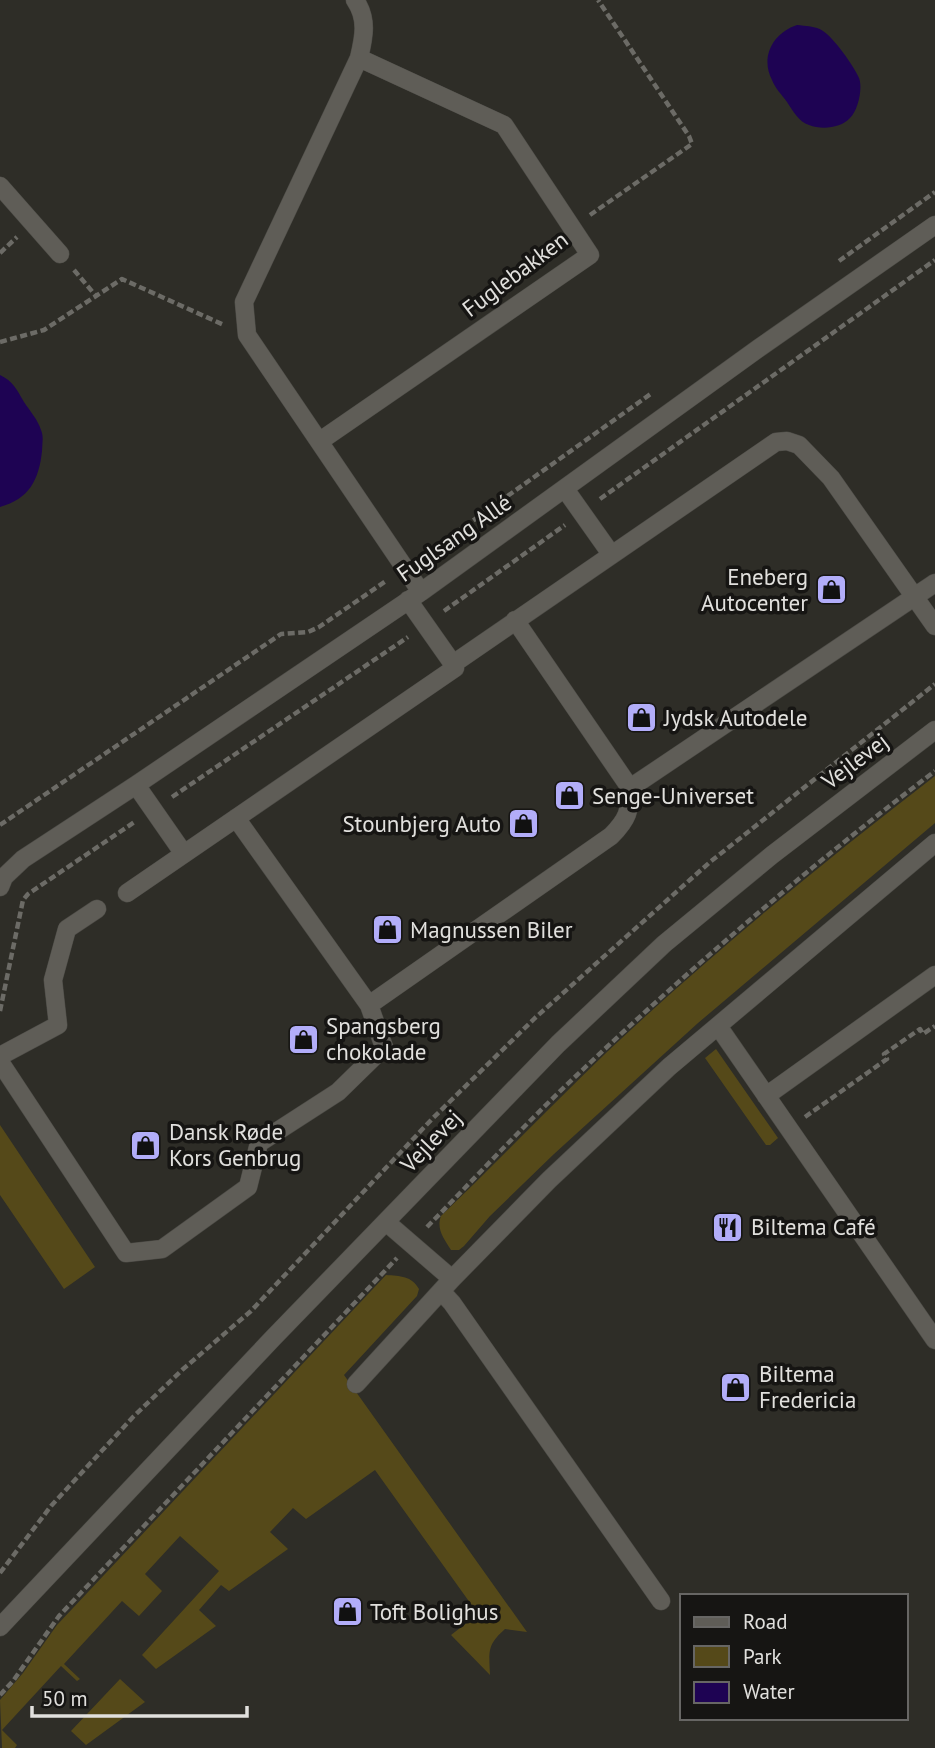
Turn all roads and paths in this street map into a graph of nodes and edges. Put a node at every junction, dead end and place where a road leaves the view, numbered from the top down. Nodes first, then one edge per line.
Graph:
1 (355, 0) edge
2 (598, 0) edge
3 (359, 58) junction
4 (0, 186) edge
5 (935, 192) edge
6 (935, 225) edge
7 (572, 228) junction
8 (60, 254) joint
9 (834, 264) dead end
10 (96, 296) junction
11 (247, 335) junction
12 (0, 342) edge
13 (653, 392) dead end
14 (320, 442) junction
15 (565, 489) junction
16 (611, 554) junction
17 (405, 568) junction
18 (935, 583) edge
19 (415, 596) junction
20 (915, 597) junction
21 (515, 620) junction
22 (935, 626) edge
23 (453, 664) junction
24 (935, 684) edge
25 (935, 730) edge
26 (935, 771) edge
27 (136, 786) junction
28 (630, 788) junction
29 (236, 818) junction
30 (0, 825) edge
31 (935, 844) edge
32 (184, 853) junction
33 (0, 887) edge
34 (127, 893) dead end
35 (97, 909) dead end
36 (935, 975) edge
37 (369, 1005) junction
38 (718, 1026) junction
39 (935, 1026) edge
40 (0, 1056) edge
41 (0, 1062) edge
42 (766, 1096) junction
43 (790, 1128) junction
44 (386, 1222) junction
45 (412, 1242) junction
46 (447, 1285) junction
47 (935, 1340) edge
48 (356, 1384) dead end
49 (0, 1573) edge
50 (661, 1601) dead end
51 (0, 1627) edge
52 (0, 1695) edge

1 - 3 street
2 - 7 path
3 - 7 street, Fuglebakken
3 - 11 street
4 - 8 street
5 - 9 path
6 - 15 street, Fuglsang Allé
7 - 14 street, Fuglebakken
8 - 10 path
10 - 11 path
10 - 12 path
11 - 14 street
13 - 17 path
14 - 17 street
15 - 16 street
15 - 19 street, Fuglsang Allé
16 - 20 street
16 - 21 street
17 - 19 street
17 - 30 path
18 - 20 street
19 - 23 street
19 - 27 street, Fuglsang Allé
20 - 22 street
20 - 28 street
21 - 23 street
21 - 28 street
23 - 29 street
24 - 49 path
25 - 44 street, Vejlevej
26 - 45 path
27 - 32 street
27 - 33 street, Fuglsang Allé
28 - 37 street
29 - 32 street
29 - 37 street
31 - 38 street
32 - 34 street
35 - 40 street
36 - 42 street
37 - 41 street
38 - 42 street
38 - 46 street
39 - 43 path
42 - 43 street
43 - 47 street
44 - 45 street
44 - 51 street, Vejlevej
45 - 46 street
45 - 52 path
46 - 48 street
46 - 50 street

